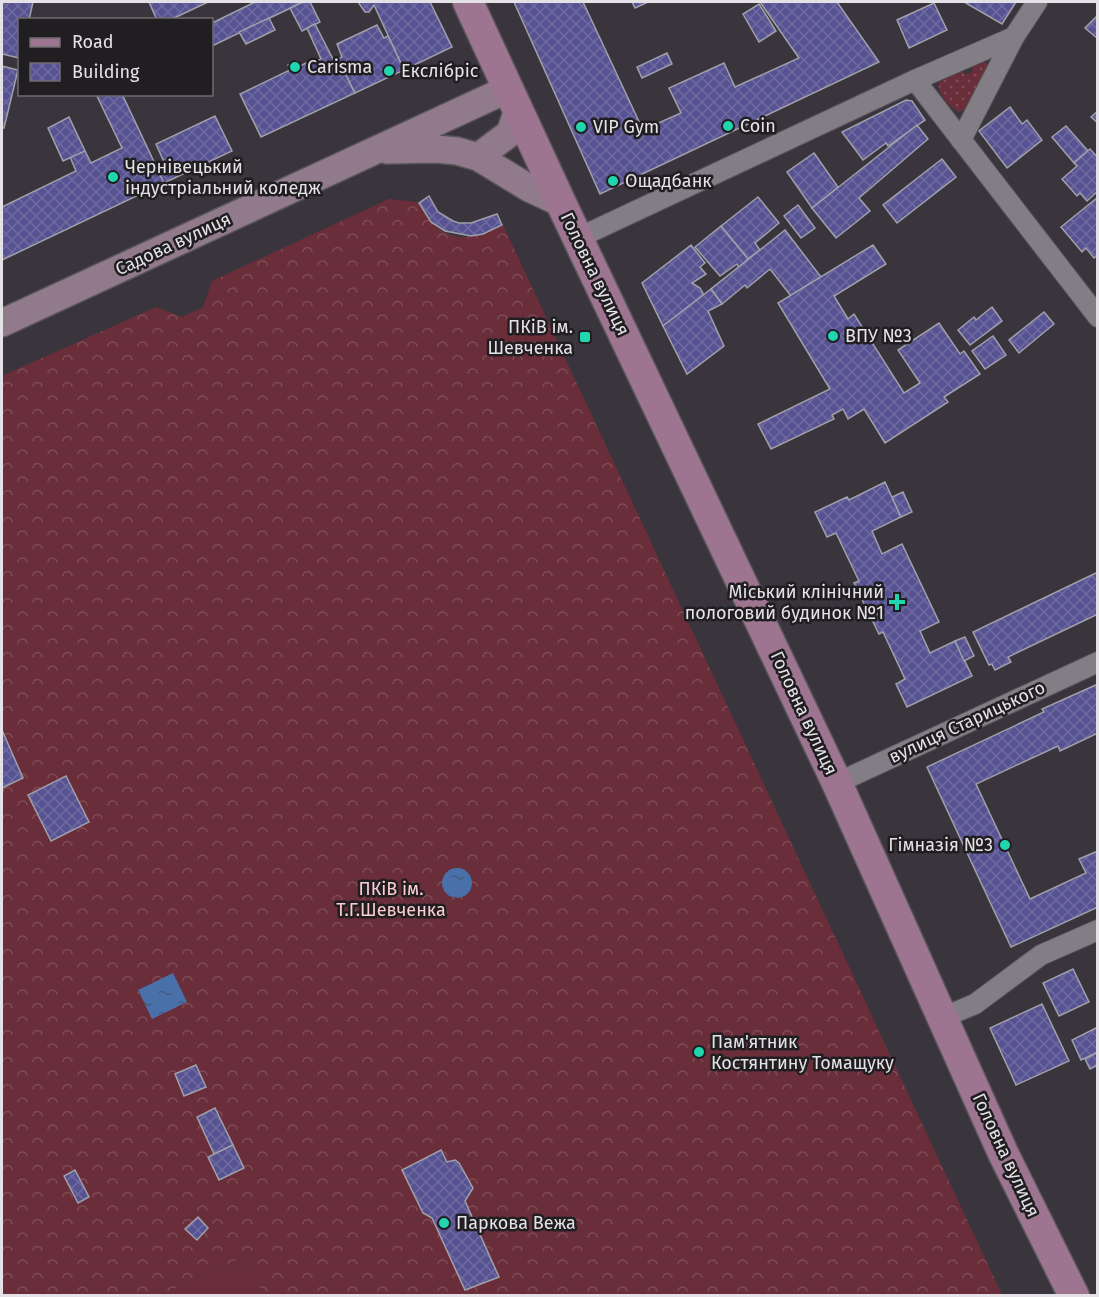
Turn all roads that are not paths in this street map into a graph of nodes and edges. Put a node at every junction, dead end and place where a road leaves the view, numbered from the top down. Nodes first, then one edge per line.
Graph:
1 (468, 2) edge
2 (1037, 2) edge
3 (1014, 37) junction
4 (915, 80) junction
5 (513, 100) junction
6 (961, 140) junction
7 (374, 151) junction
8 (478, 157) junction
9 (561, 203) junction
10 (578, 238) junction
11 (1098, 317) edge
12 (2, 323) edge
13 (1098, 662) edge
14 (837, 783) junction
15 (1098, 930) edge
16 (944, 1017) junction
17 (1074, 1296) edge

1 - 5 main road, Головна вулиця
2 - 3 street
3 - 4 street
3 - 6 street
4 - 6 street
4 - 10 street
5 - 7 main road, Садова вулиця
5 - 8 main road
5 - 9 main road, Головна вулиця
6 - 11 street
7 - 8 main road
7 - 12 main road, Садова вулиця
8 - 9 main road
9 - 10 main road, Головна вулиця
10 - 14 main road, Головна вулиця
13 - 14 street, вулиця Старицького
14 - 16 main road, Головна вулиця
15 - 16 street
16 - 17 main road, Головна вулиця

